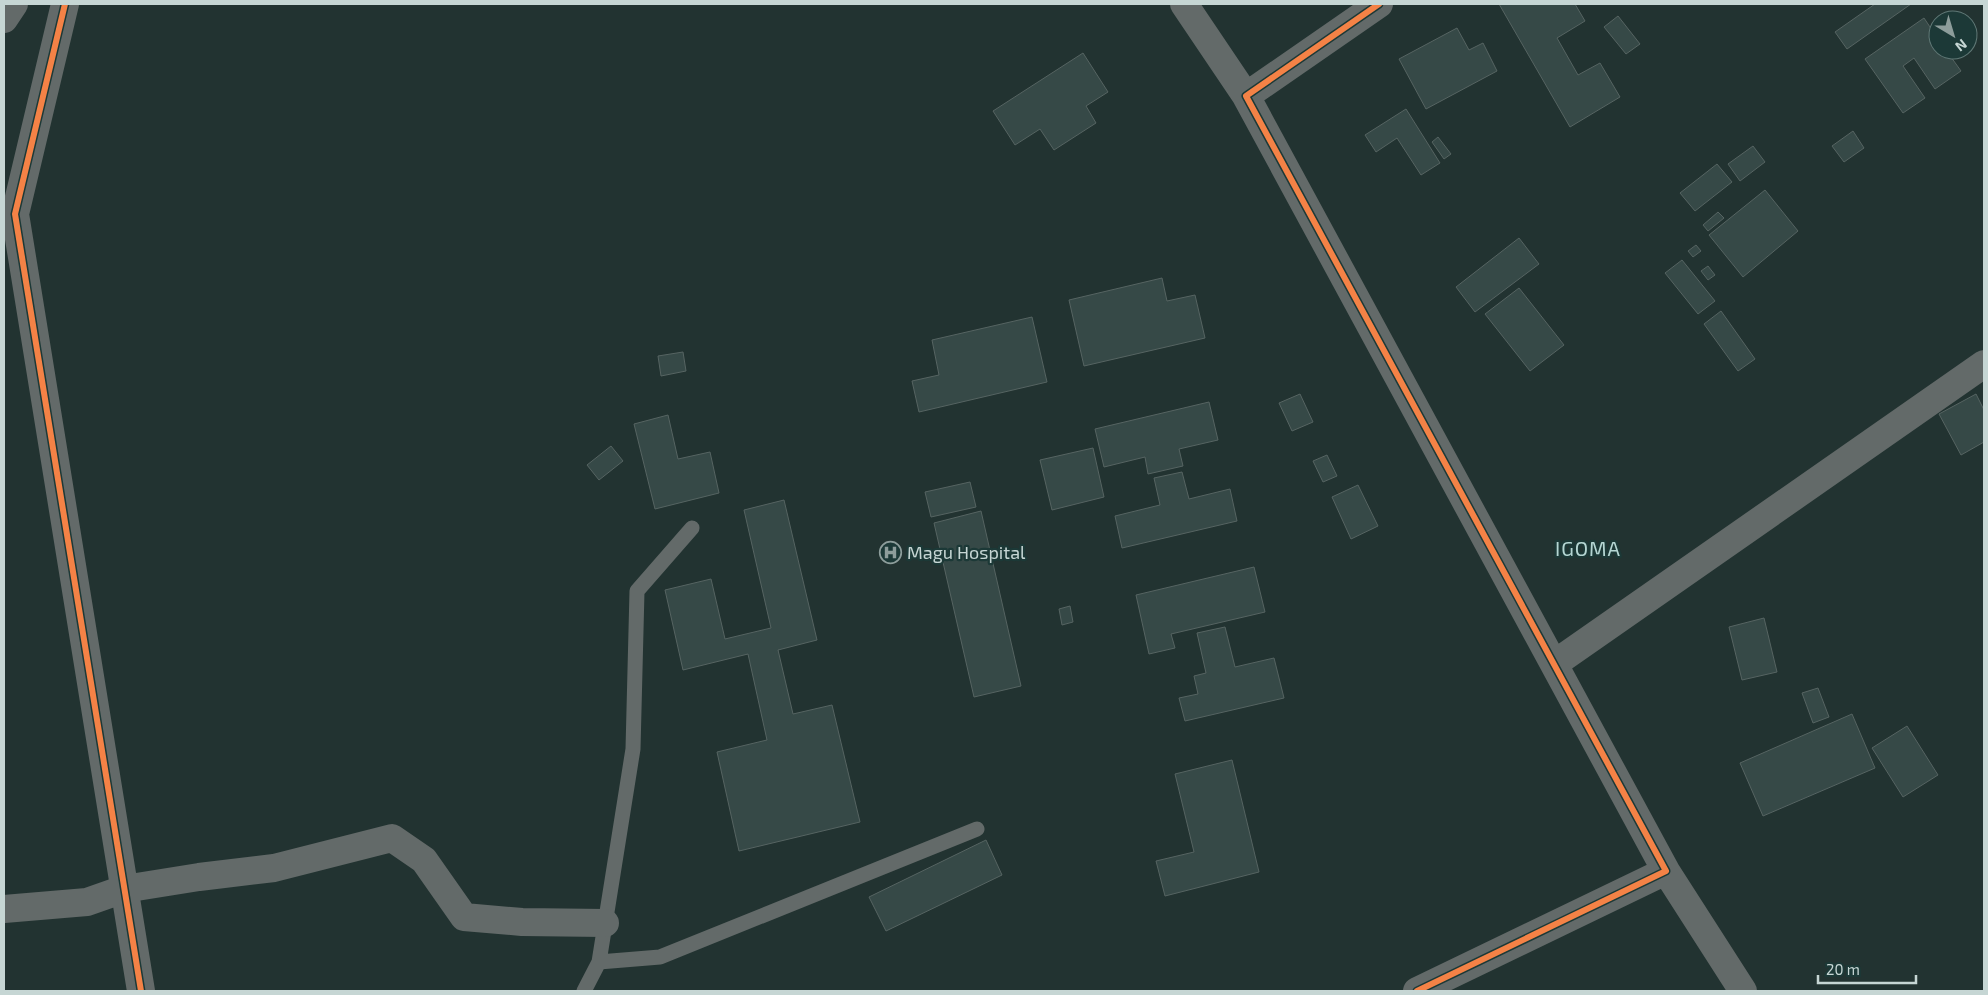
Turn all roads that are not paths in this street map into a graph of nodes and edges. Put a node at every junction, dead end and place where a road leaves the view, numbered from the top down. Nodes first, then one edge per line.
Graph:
1 (14, 4) edge
2 (65, 4) edge
3 (1184, 4) edge
4 (1379, 4) edge
5 (4, 18) edge
6 (1246, 96) junction
7 (1984, 364) edge
8 (692, 528) dead end
9 (1554, 664) junction
10 (977, 829) dead end
11 (1666, 871) junction
12 (124, 889) junction
13 (4, 909) edge
14 (605, 923) junction
15 (598, 962) junction
16 (141, 991) edge
17 (584, 991) edge
18 (1417, 991) edge
19 (1743, 991) edge

1 - 5 street
2 - 12 street
3 - 6 street
4 - 6 street
6 - 9 street
7 - 9 street
8 - 14 lane
9 - 11 street
10 - 15 lane
11 - 18 street
11 - 19 street
12 - 13 street
12 - 14 street
12 - 16 street
14 - 15 lane
15 - 17 lane

